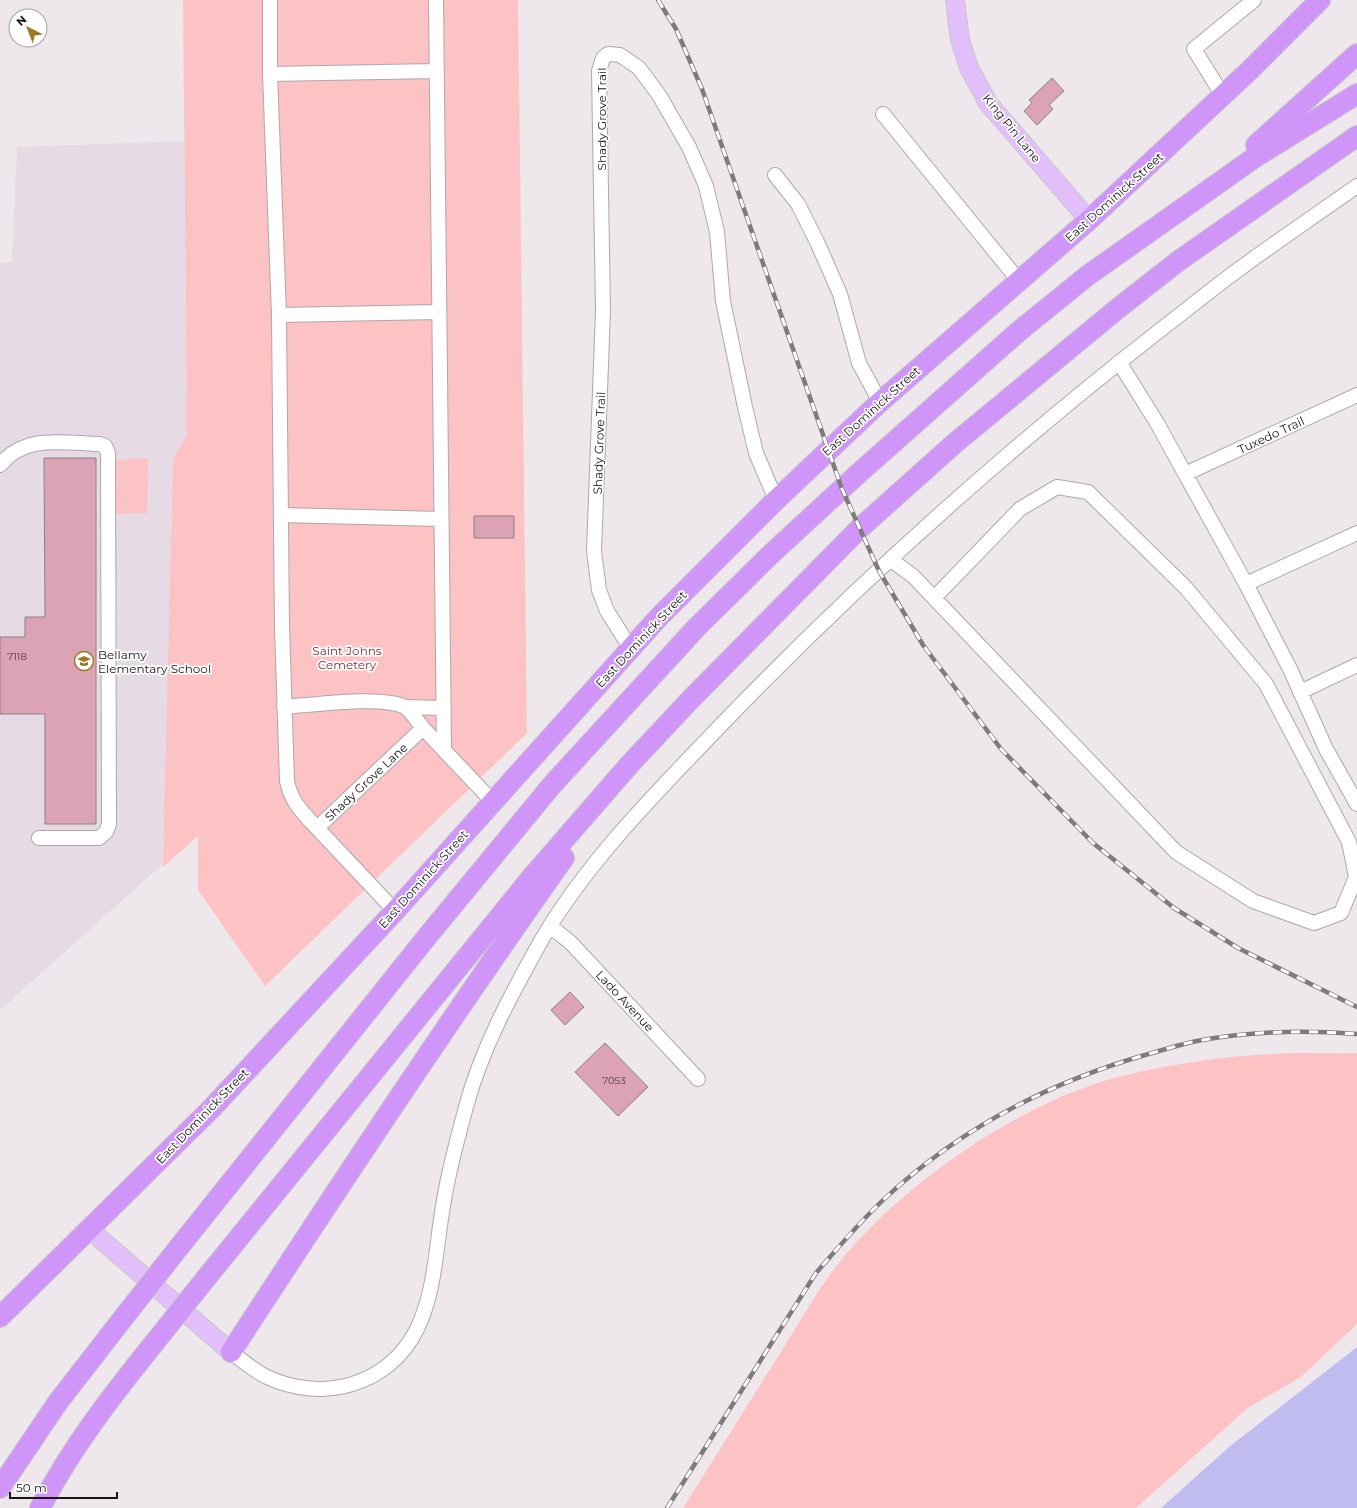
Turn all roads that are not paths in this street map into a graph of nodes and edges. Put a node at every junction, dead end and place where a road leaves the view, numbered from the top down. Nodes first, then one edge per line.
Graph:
1 (270, 0) edge
2 (436, 0) edge
3 (955, 0) edge
4 (1254, 0) edge
5 (1320, 0) edge
6 (1357, 54) edge
7 (436, 71) junction
8 (270, 74) junction
9 (1357, 94) edge
10 (1223, 96) junction
11 (883, 114) dead end
12 (1357, 136) edge
13 (775, 175) dead end
14 (1357, 186) edge
15 (1208, 190) junction
16 (1089, 220) junction
17 (1019, 281) junction
18 (438, 312) junction
19 (279, 315) junction
20 (1119, 362) junction
21 (1357, 395) edge
22 (880, 402) junction
23 (0, 465) edge
24 (1185, 474) junction
25 (776, 500) junction
26 (281, 515) junction
27 (441, 519) junction
28 (1357, 533) edge
29 (891, 560) junction
30 (1246, 584) junction
31 (934, 598) junction
32 (632, 649) junction
33 (1357, 665) edge
34 (1300, 692) junction
35 (284, 707) junction
36 (405, 707) junction
37 (443, 708) junction
38 (423, 728) junction
39 (444, 749) junction
40 (630, 764) junction
41 (493, 802) junction
42 (1357, 804) edge
43 (317, 828) junction
44 (38, 838) dead end
45 (395, 911) junction
46 (550, 926) junction
47 (698, 1078) dead end
48 (90, 1230) junction
49 (0, 1317) edge
50 (231, 1352) junction
51 (0, 1488) edge
52 (40, 1508) edge

1 - 8 street
2 - 7 street
3 - 16 main road, King Pin Lane
4 - 10 street
5 - 10 highway, East Dominick Street
6 - 15 highway
7 - 8 street
7 - 18 street
8 - 19 street
9 - 15 highway
10 - 16 highway, East Dominick Street
11 - 17 street
12 - 40 highway
13 - 22 street
14 - 20 street
15 - 51 highway, bridge
16 - 17 highway, East Dominick Street
17 - 22 highway, East Dominick Street
18 - 19 street
18 - 27 street
19 - 26 street
20 - 24 street
20 - 29 street
21 - 24 street, Tuxedo Trail
22 - 25 highway, East Dominick Street
23 - 44 street
24 - 30 street
25 - 32 highway, East Dominick Street
25 - 32 street, Shady Grove Trail
26 - 27 street
26 - 35 street
27 - 37 street
28 - 30 street
29 - 31 street
29 - 46 street
30 - 34 street
31 - 31 street
32 - 41 highway, East Dominick Street
33 - 34 street
34 - 42 street
35 - 36 street
35 - 43 street
36 - 37 street
36 - 38 street
37 - 39 street
38 - 39 street
38 - 43 street, Shady Grove Lane
39 - 41 street
40 - 50 highway
40 - 52 highway, bridge
41 - 45 highway, East Dominick Street
43 - 45 street, Shady Grove Lane
45 - 48 highway, East Dominick Street
46 - 47 street, Lado Avenue
46 - 50 street
48 - 49 highway, East Dominick Street
48 - 50 main road

